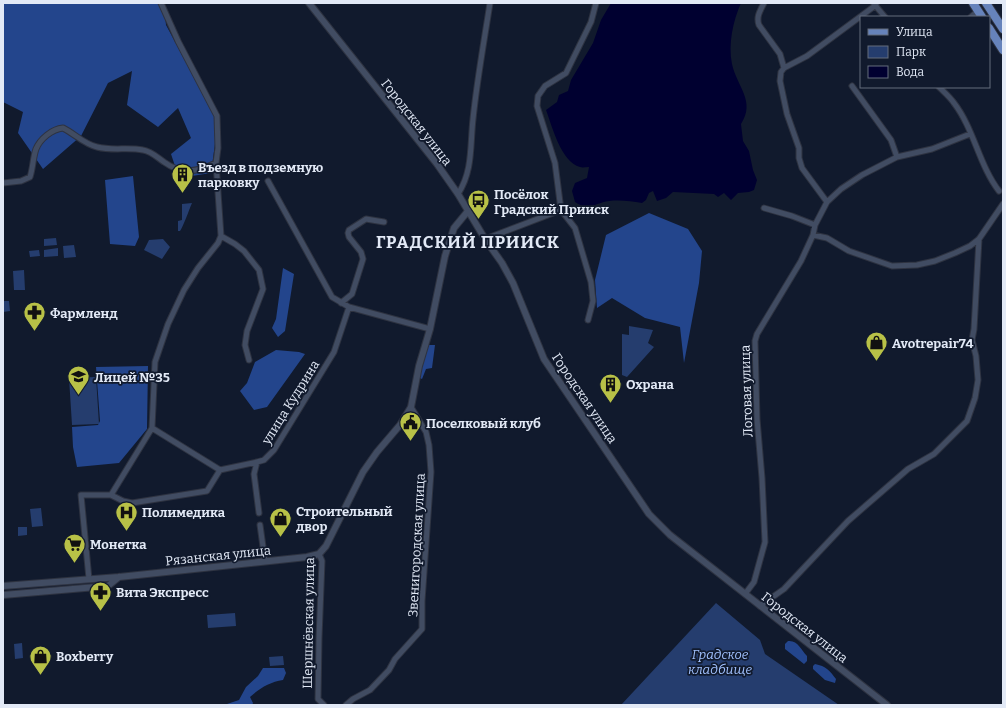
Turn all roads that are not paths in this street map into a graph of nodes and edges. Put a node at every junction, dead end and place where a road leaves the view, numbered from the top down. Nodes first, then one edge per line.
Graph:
1 (161, 3) edge
2 (309, 3) edge
3 (490, 3) edge
4 (596, 3) edge
5 (764, 3) edge
6 (973, 3) edge
7 (986, 3) edge
8 (875, 4) edge
9 (980, 14) edge
10 (883, 16) edge
11 (990, 30) edge
12 (1003, 30) edge
13 (1003, 50) edge
14 (784, 68) junction
15 (852, 86) dead end
16 (940, 88) edge
17 (970, 134) junction
18 (897, 157) junction
19 (216, 163) junction
20 (268, 180) dead end
21 (3, 183) edge
22 (999, 191) dead end
23 (458, 194) junction
24 (827, 202) junction
25 (1003, 204) edge
26 (764, 208) dead end
27 (562, 210) junction
28 (468, 211) junction
29 (384, 222) dead end
30 (815, 225) junction
31 (813, 235) junction
32 (221, 236) junction
33 (485, 239) junction
34 (979, 239) junction
35 (341, 303) junction
36 (349, 307) junction
37 (588, 320) dead end
38 (430, 329) junction
39 (249, 360) dead end
40 (411, 407) junction
41 (152, 428) junction
42 (257, 462) junction
43 (247, 464) junction
44 (220, 470) junction
45 (254, 474) junction
46 (111, 495) junction
47 (258, 513) dead end
48 (260, 525) dead end
49 (319, 554) junction
50 (265, 561) junction
51 (120, 577) junction
52 (89, 579) junction
53 (45, 582) junction
54 (3, 586) edge
55 (90, 588) junction
56 (46, 592) junction
57 (745, 594) junction
58 (3, 595) edge
59 (760, 606) junction
60 (324, 705) edge
61 (346, 705) edge
62 (887, 705) edge

1 - 19 street
2 - 23 street, Городская улица
3 - 23 street
4 - 27 street
5 - 14 street
6 - 9 main road
7 - 12 main road
8 - 10 street
8 - 14 street
11 - 13 main road
14 - 24 street
15 - 18 street
16 - 17 street
17 - 18 street, Логовая улица
17 - 22 street
18 - 24 street, Логовая улица
19 - 21 street
19 - 32 street
20 - 35 street
23 - 28 street, Городская улица
24 - 30 street, Логовая улица
25 - 34 street
26 - 30 street
27 - 33 street
27 - 37 street
28 - 33 street, Городская улица
28 - 38 street, Шершнёвская улица
29 - 35 street
30 - 31 street, Логовая улица
31 - 34 street
31 - 57 street, Логовая улица
32 - 39 street
32 - 41 street
33 - 57 street, Городская улица
34 - 59 street
35 - 36 street
36 - 38 street
36 - 42 street, улица Кудрина
38 - 40 street, Шершнёвская улица
40 - 49 street, Шершнёвская улица
40 - 61 street, Звенигородская улица
41 - 44 street
41 - 46 street
42 - 43 street
42 - 45 street
43 - 44 street
43 - 45 street
44 - 46 street
45 - 47 street
46 - 52 street
48 - 50 street
49 - 50 street, Рязанская улица
49 - 60 street, Шершнёвская улица
50 - 51 street, Рязанская улица
51 - 52 street, Рязанская улица
51 - 55 street
52 - 53 street, Рязанская улица
52 - 55 street
53 - 54 street, Рязанская улица
53 - 56 street
55 - 56 street
56 - 58 street
57 - 59 street, Городская улица
59 - 62 street, Городская улица

